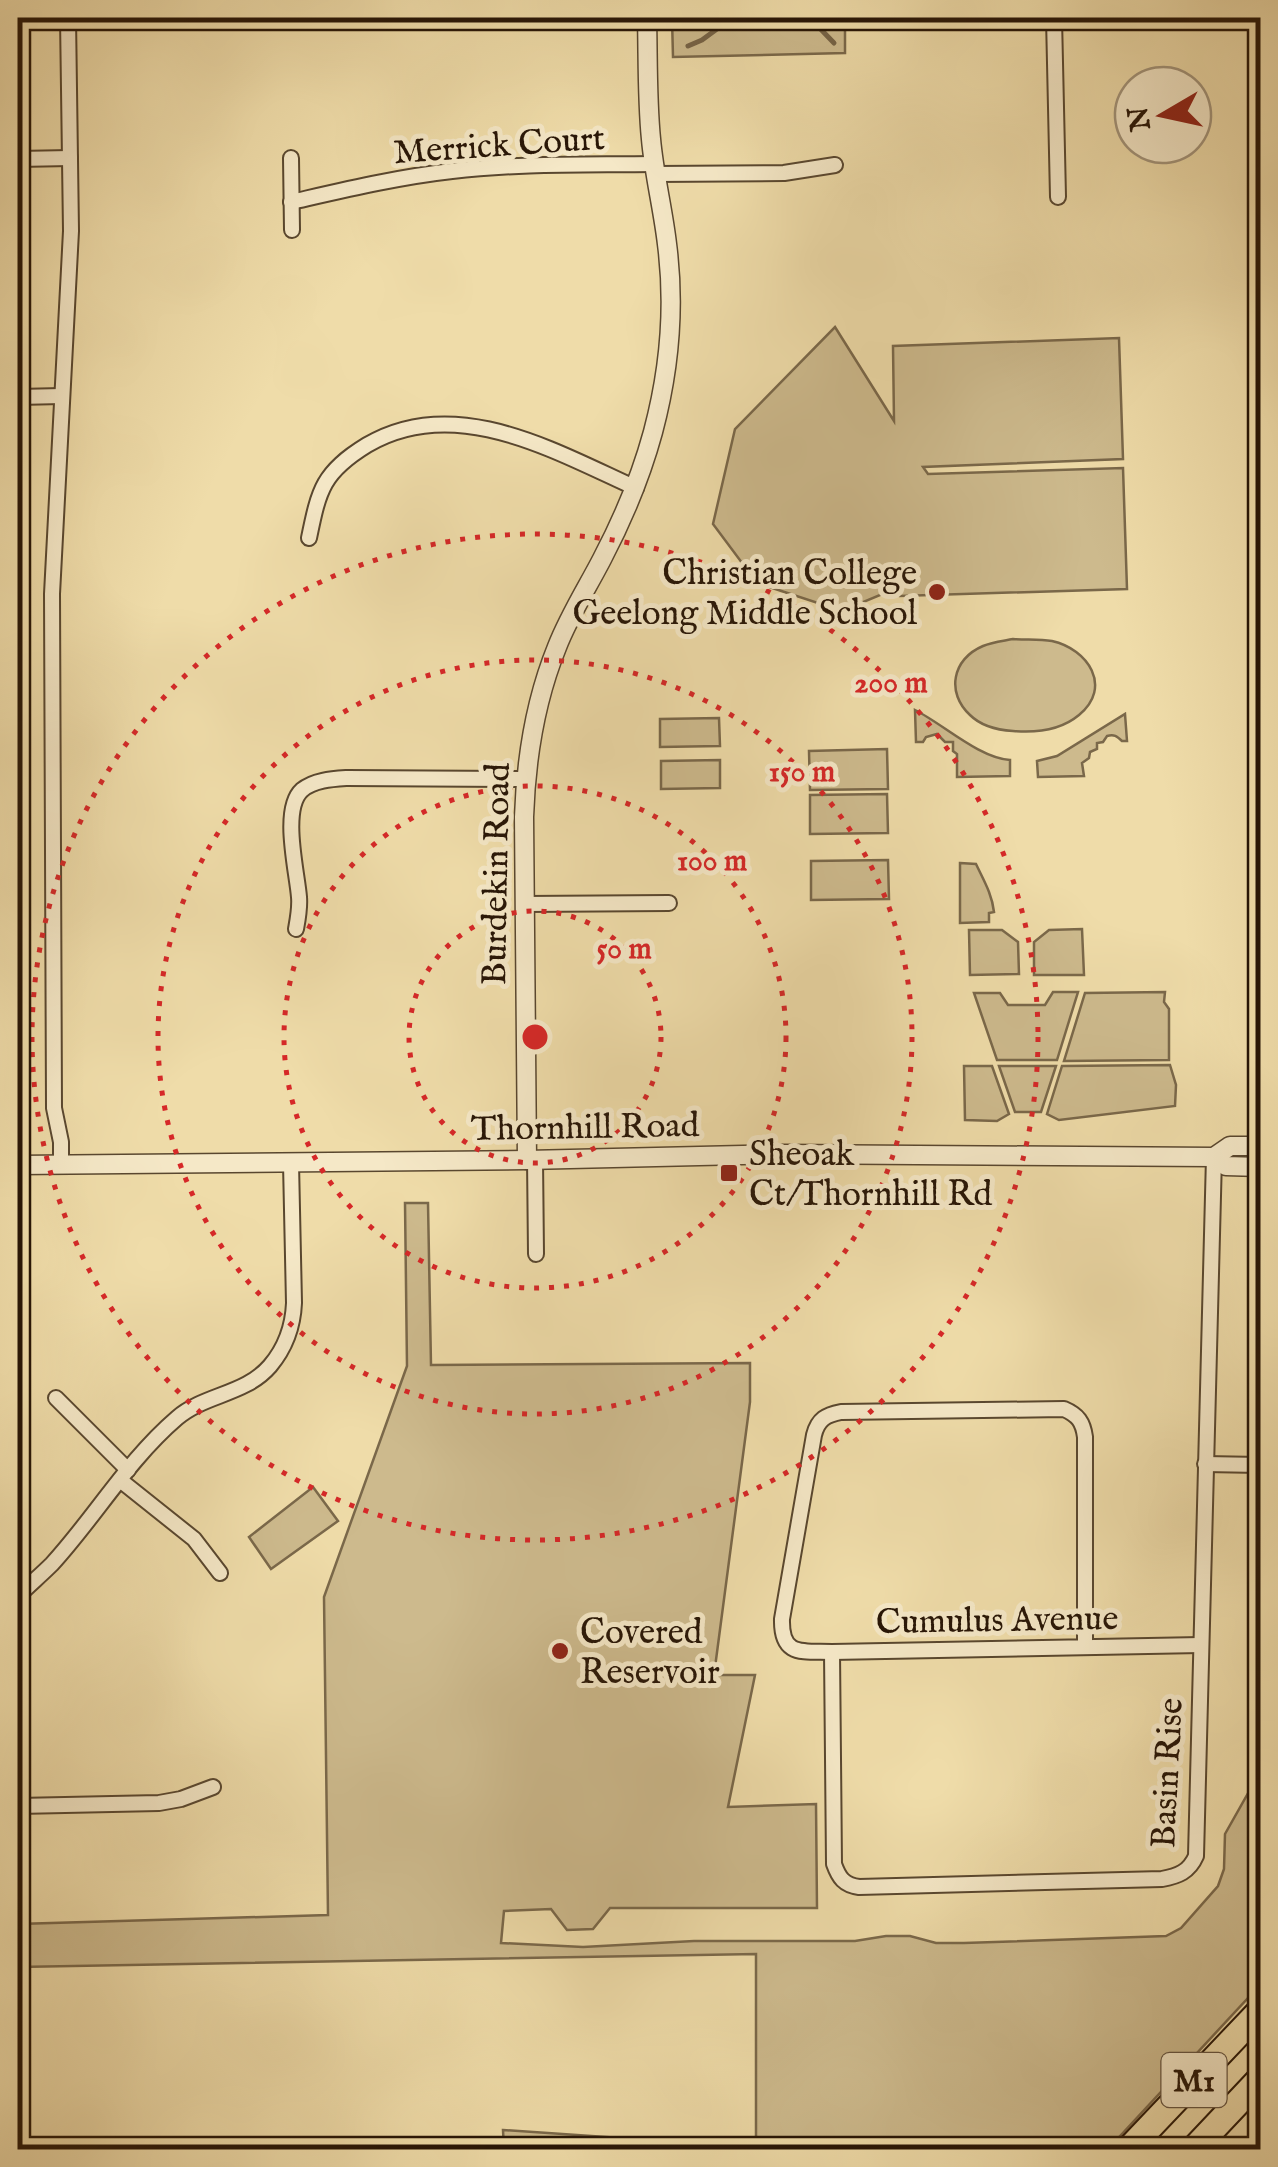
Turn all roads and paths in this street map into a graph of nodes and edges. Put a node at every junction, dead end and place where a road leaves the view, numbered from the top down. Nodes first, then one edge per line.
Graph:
1 (68, 18) edge
2 (646, 18) edge
3 (1054, 18) edge
4 (70, 158) junction
5 (290, 158) dead end
6 (18, 159) edge
7 (835, 165) dead end
8 (655, 169) junction
9 (1058, 197) dead end
10 (291, 202) junction
11 (292, 230) dead end
12 (62, 396) junction
13 (18, 397) edge
14 (636, 488) junction
15 (310, 538) dead end
16 (525, 779) junction
17 (669, 903) dead end
18 (525, 904) junction
19 (296, 929) dead end
20 (1260, 1146) edge
21 (1214, 1157) junction
22 (531, 1160) junction
23 (291, 1163) junction
24 (18, 1165) edge
25 (60, 1165) junction
26 (1260, 1167) edge
27 (536, 1254) dead end
28 (56, 1398) dead end
29 (1205, 1464) junction
30 (1260, 1465) edge
31 (124, 1475) junction
32 (220, 1574) dead end
33 (18, 1596) edge
34 (1201, 1645) junction
35 (1085, 1646) junction
36 (832, 1652) junction
37 (212, 1787) dead end
38 (18, 1806) edge
39 (1260, 2012) edge
40 (1260, 2078) edge
41 (18, 2142) edge
42 (34, 2150) edge
43 (1128, 2150) edge
44 (1193, 2150) edge

1 - 4 street
2 - 8 street, Burdekin Road
3 - 9 street
4 - 6 street
4 - 12 street
5 - 10 street
7 - 8 street, Merrick Court
8 - 10 street, Merrick Court
8 - 14 street, Burdekin Road
10 - 11 street
12 - 13 street
12 - 25 street
14 - 15 street
14 - 16 street, Burdekin Road
16 - 18 street, Burdekin Road
16 - 19 street
17 - 18 street
18 - 22 street, Burdekin Road
20 - 21 street, Thornhill Road
21 - 22 street, Thornhill Road
21 - 26 street, Thornhill Road
21 - 29 street, Basin Rise
22 - 23 street, Thornhill Road
22 - 27 street
23 - 25 street, Thornhill Road
23 - 31 street
24 - 25 street, Thornhill Road
28 - 31 street
29 - 30 street
29 - 34 street, Basin Rise
31 - 32 street
31 - 33 street
34 - 35 street, Cumulus Avenue
34 - 36 street, Basin Rise
35 - 36 street, Cumulus Avenue
35 - 36 street, Cumulus Avenue
37 - 38 street
39 - 43 highway, M1
40 - 44 highway, M1
41 - 42 street

